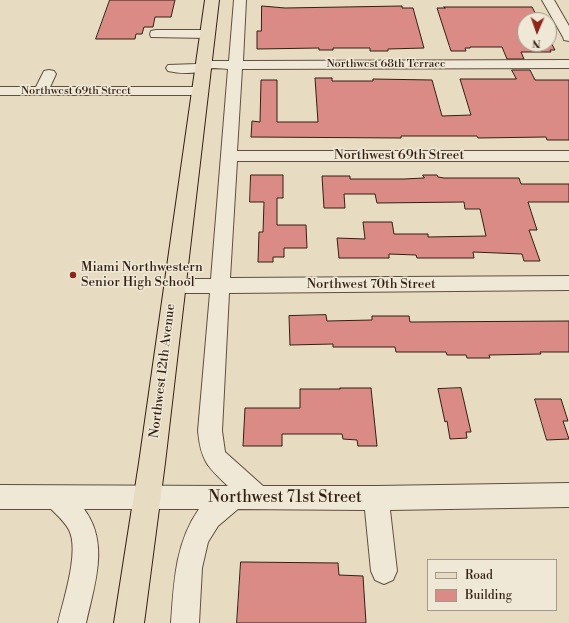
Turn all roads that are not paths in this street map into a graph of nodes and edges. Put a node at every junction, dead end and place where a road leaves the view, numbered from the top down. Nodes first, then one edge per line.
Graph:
1 (212, 0) edge
2 (240, 0) edge
3 (548, 0) edge
4 (156, 34) dead end
5 (207, 34) junction
6 (569, 37) edge
7 (236, 64) junction
8 (569, 64) edge
9 (203, 66) junction
10 (173, 68) dead end
11 (48, 74) dead end
12 (200, 90) junction
13 (0, 91) edge
14 (41, 91) junction
15 (229, 156) junction
16 (569, 156) edge
17 (569, 284) edge
18 (174, 286) junction
19 (220, 286) junction
20 (569, 495) edge
21 (0, 497) edge
22 (57, 498) junction
23 (245, 498) junction
24 (376, 498) junction
25 (147, 499) junction
26 (384, 571) dead end
27 (72, 623) edge
28 (129, 623) edge
29 (185, 623) edge

1 - 5 main road, Northwest 12th Avenue
2 - 7 street
3 - 6 street
4 - 5 street
5 - 9 main road, Northwest 12th Avenue
7 - 8 street, Northwest 68th Terrace
7 - 9 street, Northwest 68th Terrace
7 - 15 street
9 - 10 street, Northwest 68th Terrace
9 - 12 main road, Northwest 12th Avenue
11 - 14 street
12 - 14 street, Northwest 69th Street
12 - 18 main road, Northwest 12th Avenue
13 - 14 street, Northwest 69th Street
15 - 16 street, Northwest 69th Street
15 - 19 street
17 - 19 street, Northwest 70th Street
18 - 19 street, Northwest 70th Street
18 - 25 main road, Northwest 12th Avenue
19 - 23 street
20 - 24 street, Northwest 71st Street
21 - 22 street, Northwest 71st Street
22 - 25 street, Northwest 71st Street
22 - 27 street
23 - 24 street, Northwest 71st Street
23 - 25 street, Northwest 71st Street
23 - 29 street
24 - 26 street
25 - 28 main road, Northwest 12th Avenue

